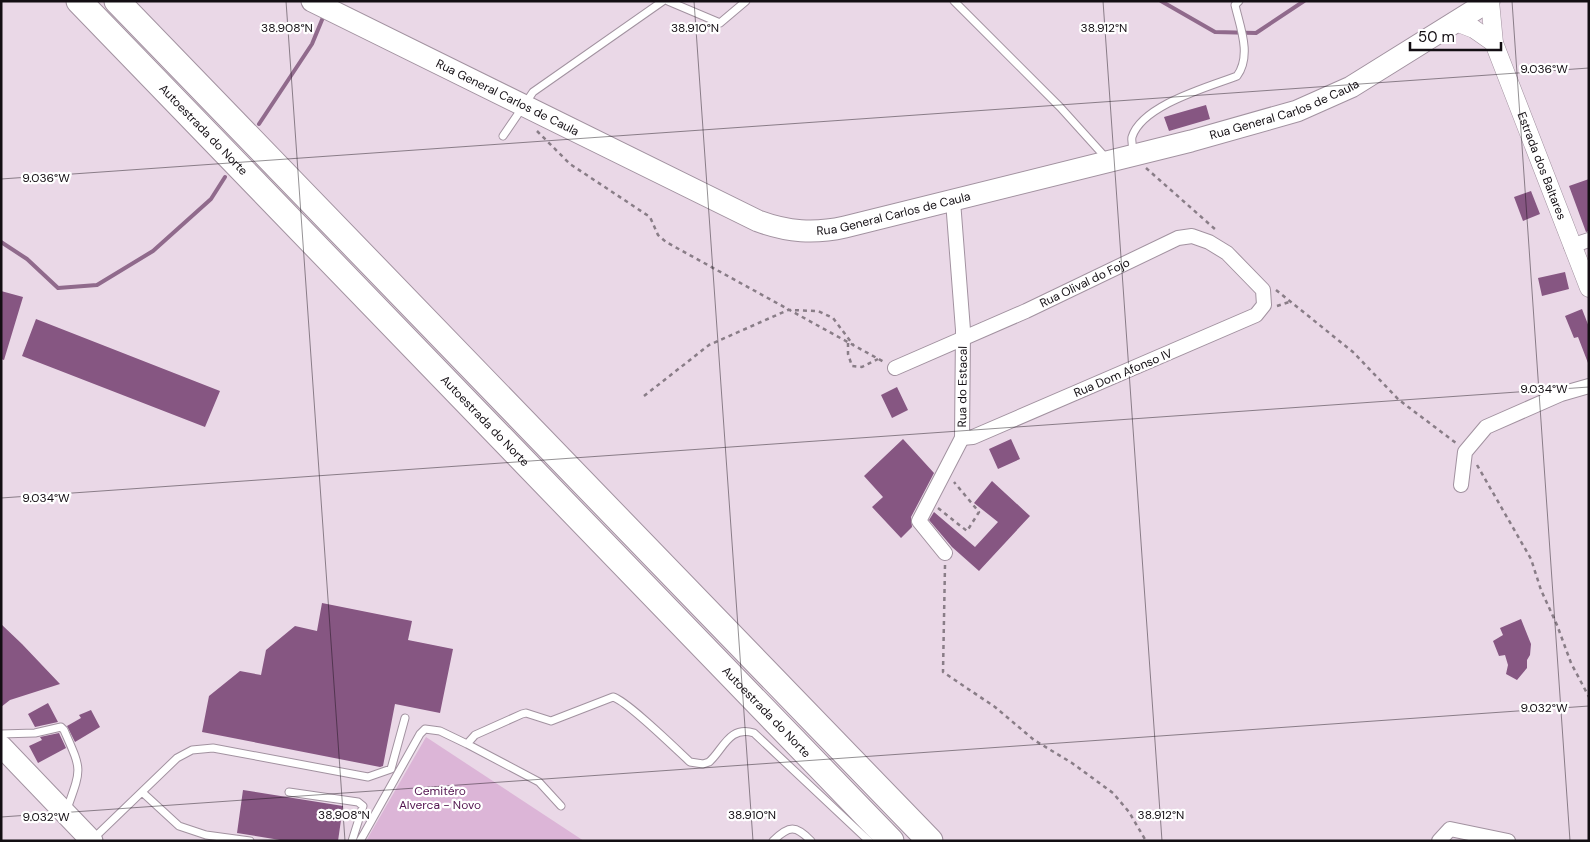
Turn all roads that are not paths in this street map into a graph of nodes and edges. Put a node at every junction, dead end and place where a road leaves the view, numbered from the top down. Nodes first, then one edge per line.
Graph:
1 (79, 1) edge
2 (117, 1) edge
3 (662, 1) edge
4 (668, 1) edge
5 (746, 1) edge
6 (954, 1) edge
7 (1239, 1) edge
8 (1489, 1) edge
9 (320, 5) edge
10 (1456, 22) junction
11 (1494, 43) junction
12 (519, 110) junction
13 (503, 136) dead end
14 (1135, 155) junction
15 (1109, 162) junction
16 (953, 200) junction
17 (1589, 240) edge
18 (1572, 246) junction
19 (1589, 288) edge
20 (1262, 290) joint
21 (963, 338) junction
22 (895, 368) road end
23 (1589, 386) edge
24 (962, 438) junction
25 (1461, 485) dead end
26 (945, 553) road end
27 (405, 718) dead end
28 (1, 734) edge
29 (467, 744) junction
30 (1, 746) edge
31 (142, 792) junction
32 (289, 792) dead end
33 (561, 806) dead end
34 (65, 813) junction
35 (92, 841) edge
36 (250, 841) edge
37 (352, 841) edge
38 (360, 841) edge
39 (773, 841) edge
40 (811, 841) edge
41 (869, 841) edge
42 (891, 841) edge
43 (930, 841) edge
44 (1439, 841) edge
45 (1508, 841) edge

1 - 42 highway, Autoestrada do Norte
2 - 43 highway
3 - 12 lane
4 - 5 lane
6 - 15 lane
7 - 14 lane
8 - 10 main road, Rua General Carlos de Caula
8 - 11 street, Estrada dos Baltares
9 - 12 main road, Rua General Carlos de Caula
10 - 11 street
10 - 14 main road, Rua General Carlos de Caula
11 - 18 street, Estrada dos Baltares
12 - 13 lane
12 - 16 main road, Rua General Carlos de Caula
14 - 15 main road, Rua General Carlos de Caula
15 - 16 main road, Rua General Carlos de Caula
16 - 21 street, Rua do Estacal
17 - 18 street
18 - 19 street, Estrada dos Baltares
20 - 21 street, Rua Olival do Fojo
20 - 24 street, Rua Dom Afonso IV
21 - 22 street, Rua Olival do Fojo
21 - 24 street, Rua do Estacal
23 - 25 street
24 - 26 street, Rua do Estacal
27 - 31 lane
28 - 34 lane
29 - 33 lane
29 - 38 lane
29 - 41 lane
30 - 34 main road
31 - 35 lane
31 - 36 lane
32 - 37 lane
34 - 35 main road
39 - 40 lane
44 - 45 street

